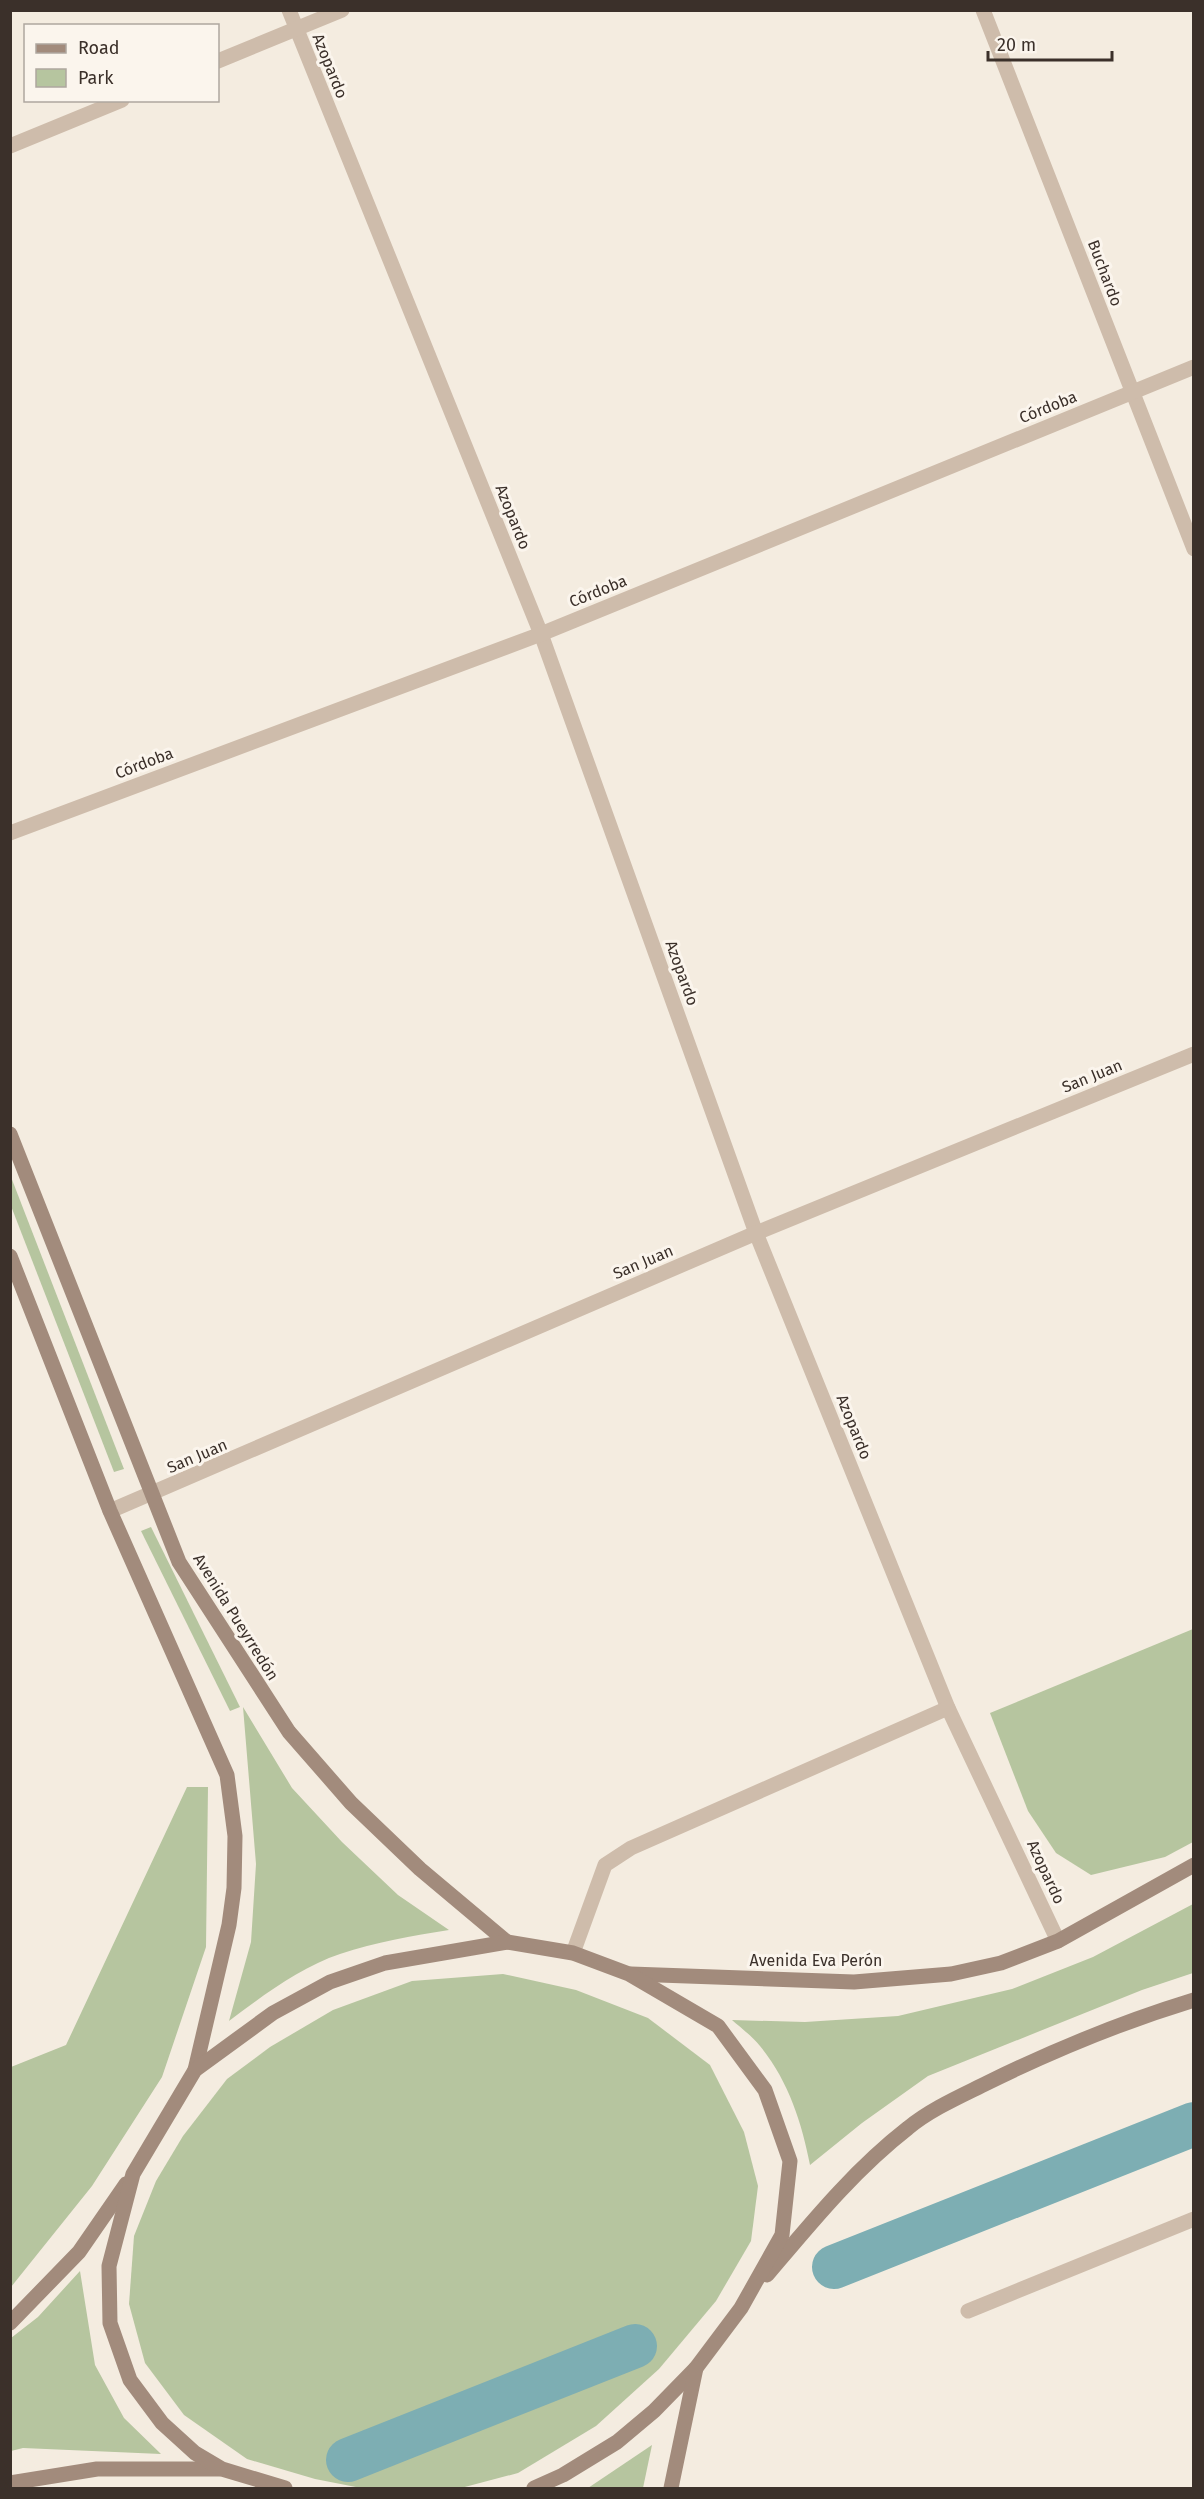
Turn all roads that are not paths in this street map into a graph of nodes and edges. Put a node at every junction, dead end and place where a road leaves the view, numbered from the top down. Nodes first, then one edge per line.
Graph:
1 (289, 10) edge
2 (342, 10) edge
3 (983, 10) edge
4 (296, 29) junction
5 (219, 61) edge
6 (117, 102) edge
7 (10, 146) edge
8 (1194, 367) edge
9 (1131, 392) junction
10 (1194, 549) edge
11 (541, 634) junction
12 (10, 833) edge
13 (1194, 1054) edge
14 (10, 1134) edge
15 (756, 1233) junction
16 (10, 1256) edge
17 (152, 1494) junction
18 (110, 1512) junction
19 (948, 1708) junction
20 (1194, 1865) edge
21 (1058, 1941) junction
22 (507, 1942) junction
23 (573, 1953) junction
24 (628, 1974) junction
25 (1194, 2000) edge
26 (195, 2070) junction
27 (133, 2174) junction
28 (1194, 2219) edge
29 (741, 2308) junction
30 (968, 2311) dead end
31 (10, 2323) edge
32 (696, 2368) junction
33 (222, 2469) junction
34 (10, 2482) edge
35 (285, 2488) edge
36 (534, 2488) edge
37 (671, 2488) edge

1 - 4 street, Azopardo
2 - 4 street
3 - 9 street, Buchardo
4 - 5 street
4 - 11 street, Azopardo
6 - 7 street
8 - 9 street, Córdoba
9 - 10 street, Buchardo
9 - 11 street, Córdoba
11 - 12 street, Córdoba
11 - 15 street, Azopardo
13 - 15 street, San Juan
14 - 17 main road, Avenida Pueyrredón
15 - 17 street, San Juan
15 - 19 street, Azopardo
16 - 18 main road
17 - 18 street, San Juan
17 - 22 main road, Avenida Pueyrredón
18 - 26 main road
19 - 21 street, Azopardo
19 - 23 street
20 - 21 main road, Avenida Eva Perón
21 - 24 main road, Avenida Eva Perón
22 - 23 main road
22 - 26 main road
23 - 24 main road
24 - 29 main road
25 - 29 main road
26 - 27 main road
27 - 31 main road
27 - 33 main road
28 - 30 street
29 - 32 main road
32 - 36 main road
32 - 37 main road
33 - 34 main road
33 - 35 main road

